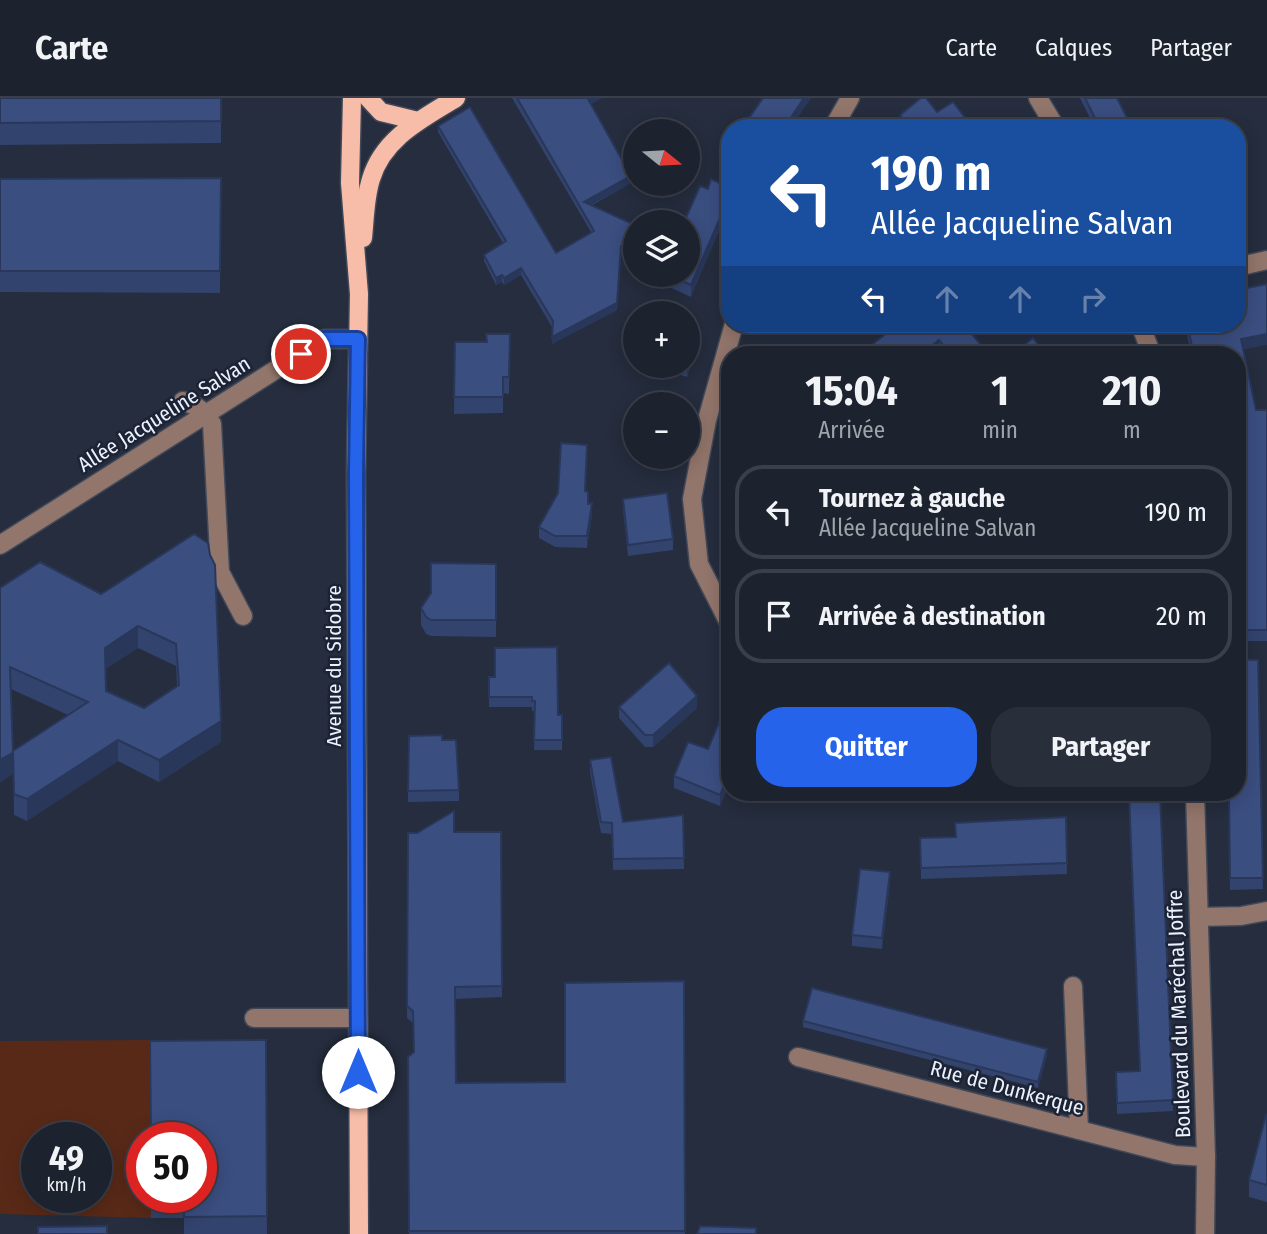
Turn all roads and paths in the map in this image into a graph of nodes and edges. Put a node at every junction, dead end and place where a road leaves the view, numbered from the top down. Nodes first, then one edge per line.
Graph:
1 (352, 98) edge
2 (368, 98) edge
3 (456, 98) edge
4 (849, 98) edge
5 (1038, 98) edge
6 (838, 119) edge
7 (1051, 119) edge
8 (418, 121) junction
9 (1267, 260) edge
10 (1246, 265) edge
11 (359, 294) junction
12 (358, 339) junction
13 (721, 370) edge
14 (183, 401) dead end
15 (207, 415) junction
16 (94, 464) dead end
17 (102, 482) junction
18 (0, 545) edge
19 (721, 607) edge
20 (243, 617) dead end
21 (1195, 801) edge
22 (1267, 911) edge
23 (1199, 917) junction
24 (1073, 986) dead end
25 (254, 1018) dead end
26 (358, 1018) junction
27 (798, 1057) dead end
28 (1079, 1130) junction
29 (1206, 1157) junction
30 (359, 1234) edge
31 (1205, 1234) edge

1 - 11 main road, Avenue du Sidobre
2 - 8 main road
3 - 8 main road
4 - 6 street
5 - 7 street
8 - 11 main road
9 - 10 street
11 - 12 main road, Avenue du Sidobre
12 - 15 street, Allée Jacqueline Salvan
12 - 26 main road, Avenue du Sidobre
13 - 19 street
14 - 15 street
15 - 17 street, Allée Jacqueline Salvan
15 - 20 street
16 - 17 street
17 - 18 street, Allée Jacqueline Salvan
21 - 23 street, Boulevard du Maréchal Joffre
22 - 23 street
23 - 29 street, Boulevard du Maréchal Joffre
24 - 28 street
25 - 26 street
26 - 30 main road, Avenue du Sidobre
27 - 28 street, Rue de Dunkerque
28 - 29 street, Rue de Dunkerque
29 - 31 street, Boulevard du Maréchal Joffre

